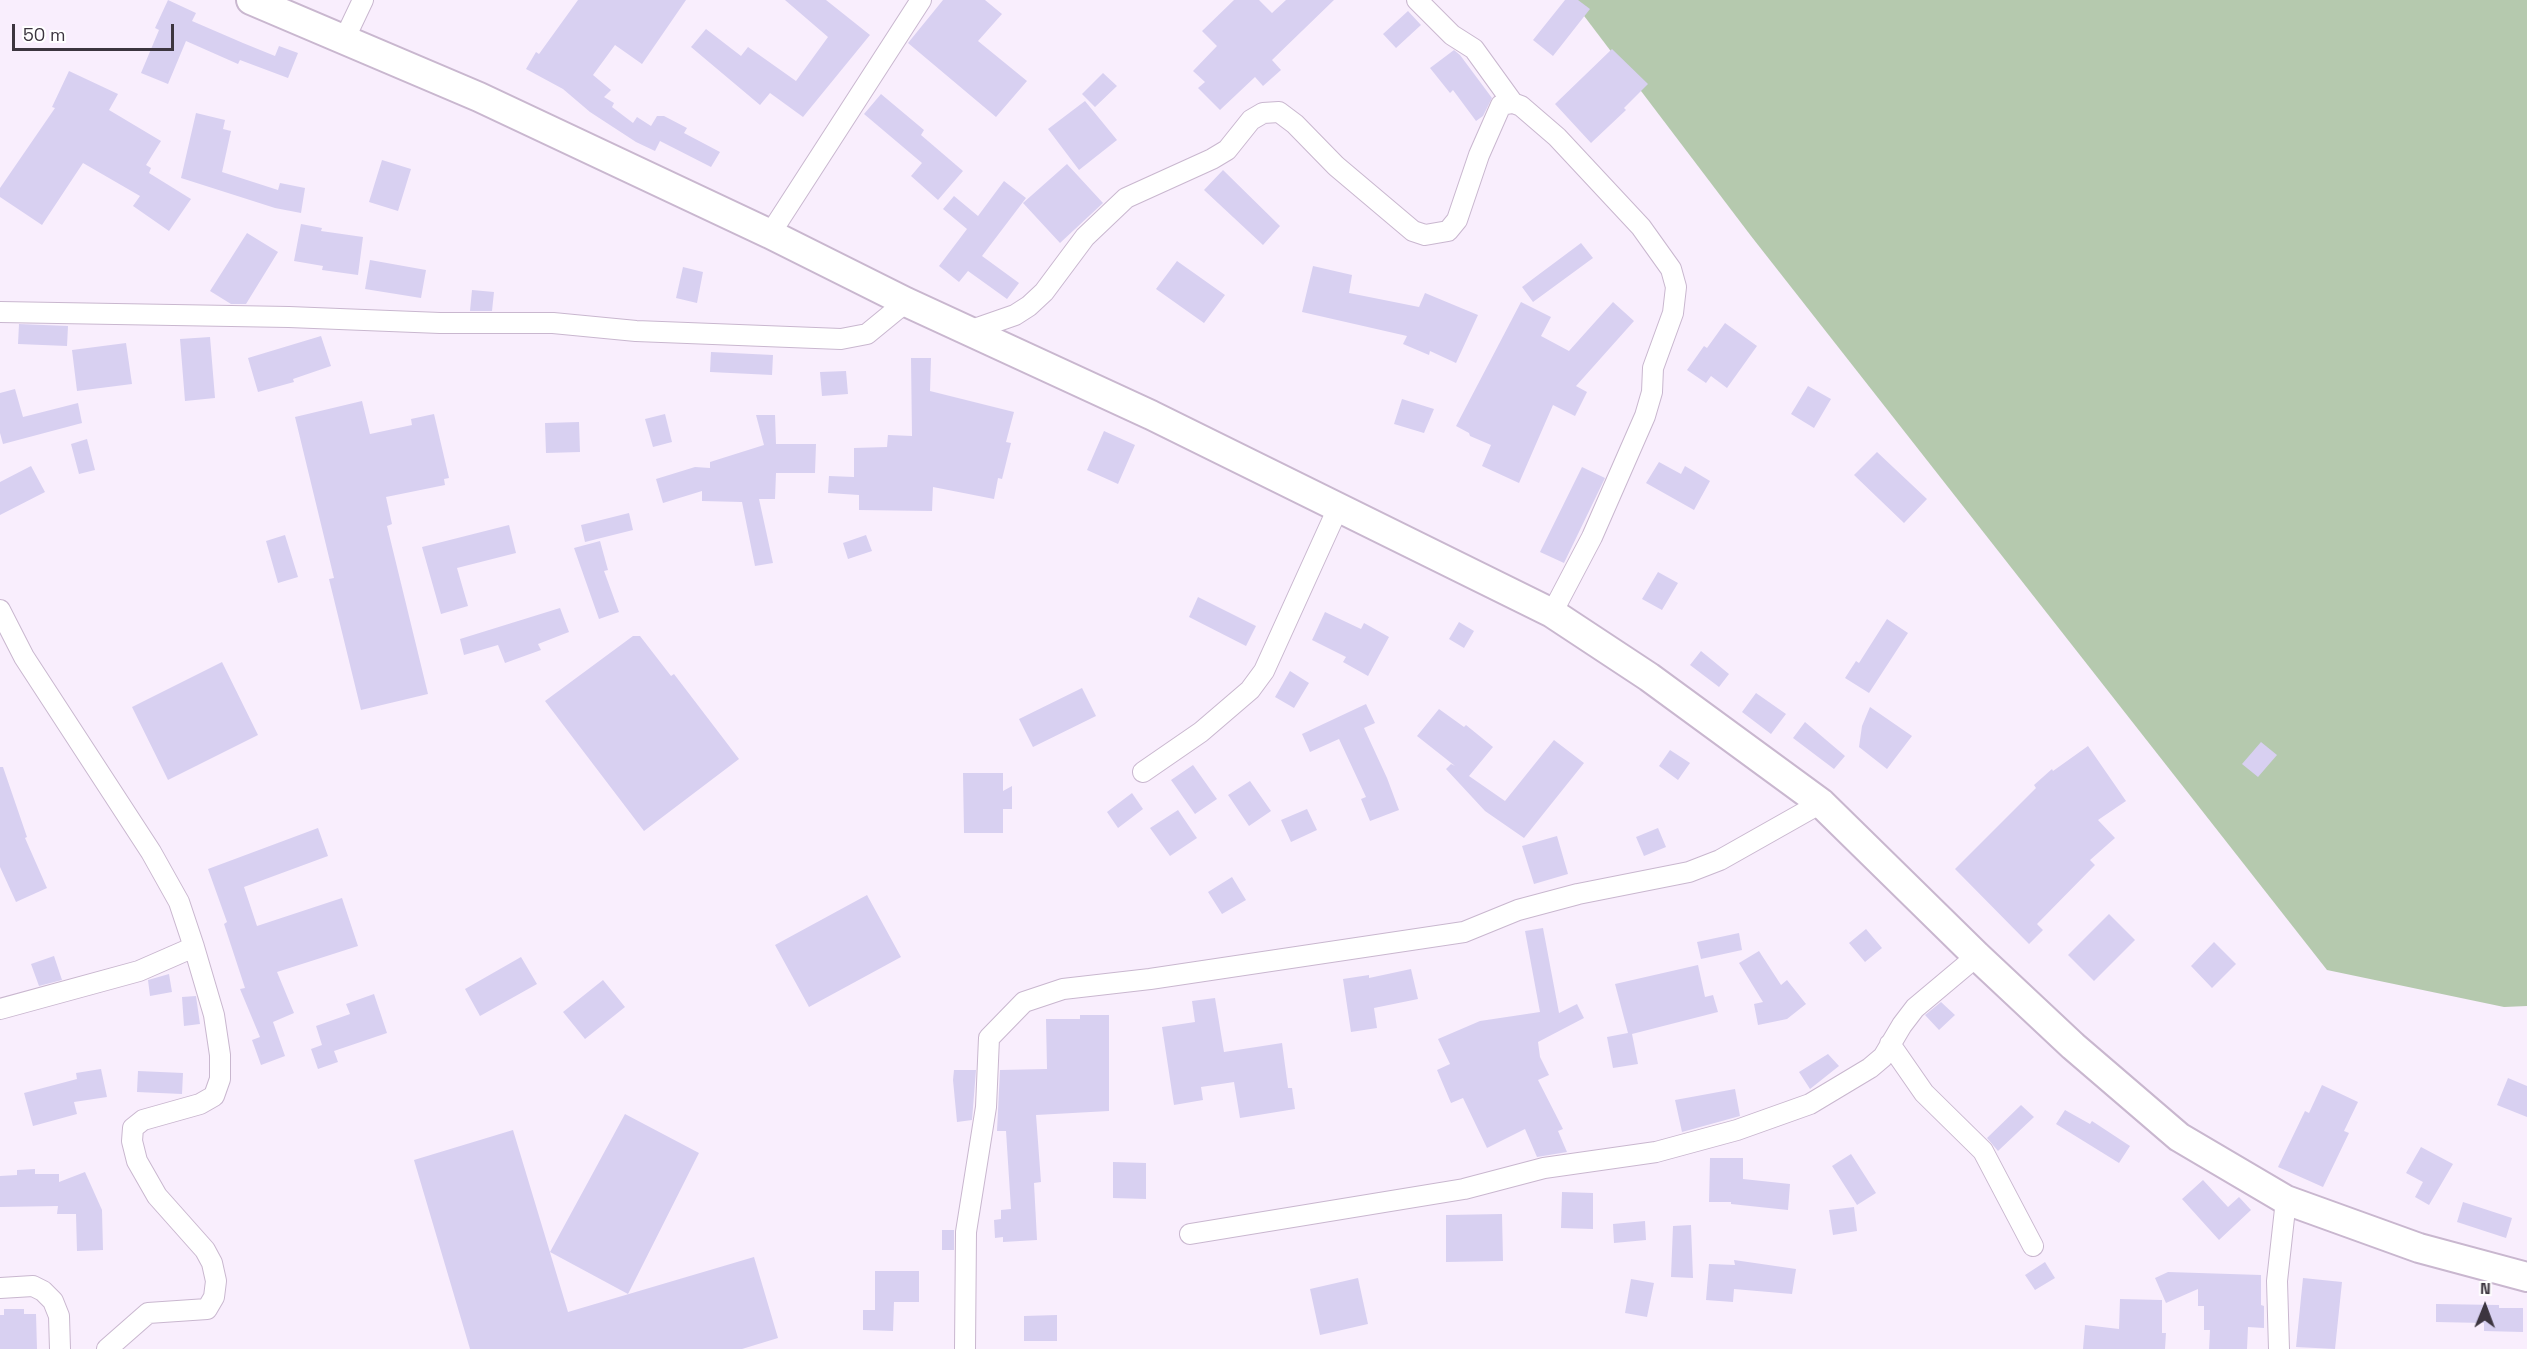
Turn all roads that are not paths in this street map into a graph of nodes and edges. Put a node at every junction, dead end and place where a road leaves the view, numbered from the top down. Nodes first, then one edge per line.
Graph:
1 (251, 0) edge
2 (363, 0) edge
3 (921, 0) edge
4 (1418, 0) edge
5 (344, 40) junction
6 (1513, 103) junction
7 (770, 234) junction
8 (906, 302) junction
9 (0, 312) edge
10 (969, 331) junction
11 (1338, 508) junction
12 (0, 610) edge
13 (1552, 613) junction
14 (1143, 772) dead end
15 (1821, 803) junction
16 (194, 947) junction
17 (1977, 956) junction
18 (0, 1009) edge
19 (1890, 1044) junction
20 (2286, 1200) junction
21 (1190, 1234) dead end
22 (2033, 1246) dead end
23 (2527, 1277) edge
24 (0, 1288) edge
25 (60, 1349) edge
26 (107, 1349) edge
27 (964, 1349) edge
28 (2279, 1349) edge

1 - 5 street
2 - 5 street
3 - 7 street
4 - 6 street
5 - 7 street
6 - 10 street
6 - 13 street
7 - 8 street
8 - 9 street
8 - 10 street
10 - 11 street
11 - 13 street
11 - 14 street
12 - 16 street
13 - 15 street
15 - 17 street
15 - 27 street
16 - 18 street
16 - 26 street
17 - 19 street
17 - 20 street
19 - 21 street
19 - 22 street
20 - 23 street
20 - 28 street
24 - 25 street

